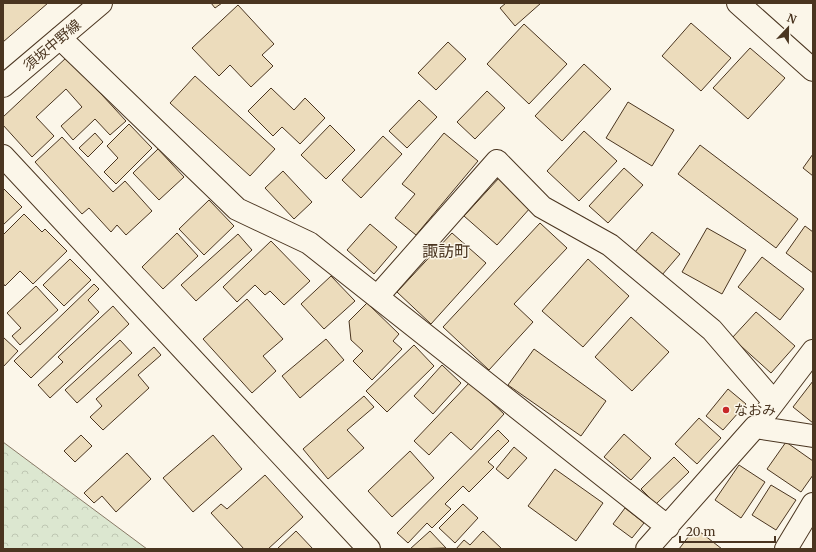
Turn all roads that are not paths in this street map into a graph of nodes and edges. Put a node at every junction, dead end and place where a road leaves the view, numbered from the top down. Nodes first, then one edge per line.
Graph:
1 (101, 3) edge
2 (738, 3) edge
3 (60, 38) junction
4 (813, 70) edge
5 (3, 86) edge
6 (4, 160) edge
7 (378, 297) junction
8 (813, 351) edge
9 (774, 402) junction
10 (755, 427) junction
11 (813, 436) edge
12 (813, 504) edge
13 (668, 527) junction
14 (369, 549) edge
15 (647, 549) edge
16 (786, 549) edge

1 - 3 street, 須坂中野線
2 - 4 street
3 - 5 street, 須坂中野線
3 - 7 street
6 - 14 street
7 - 9 street
7 - 13 street
8 - 9 street
9 - 10 street
10 - 11 street
10 - 13 street
12 - 16 street
13 - 15 street

